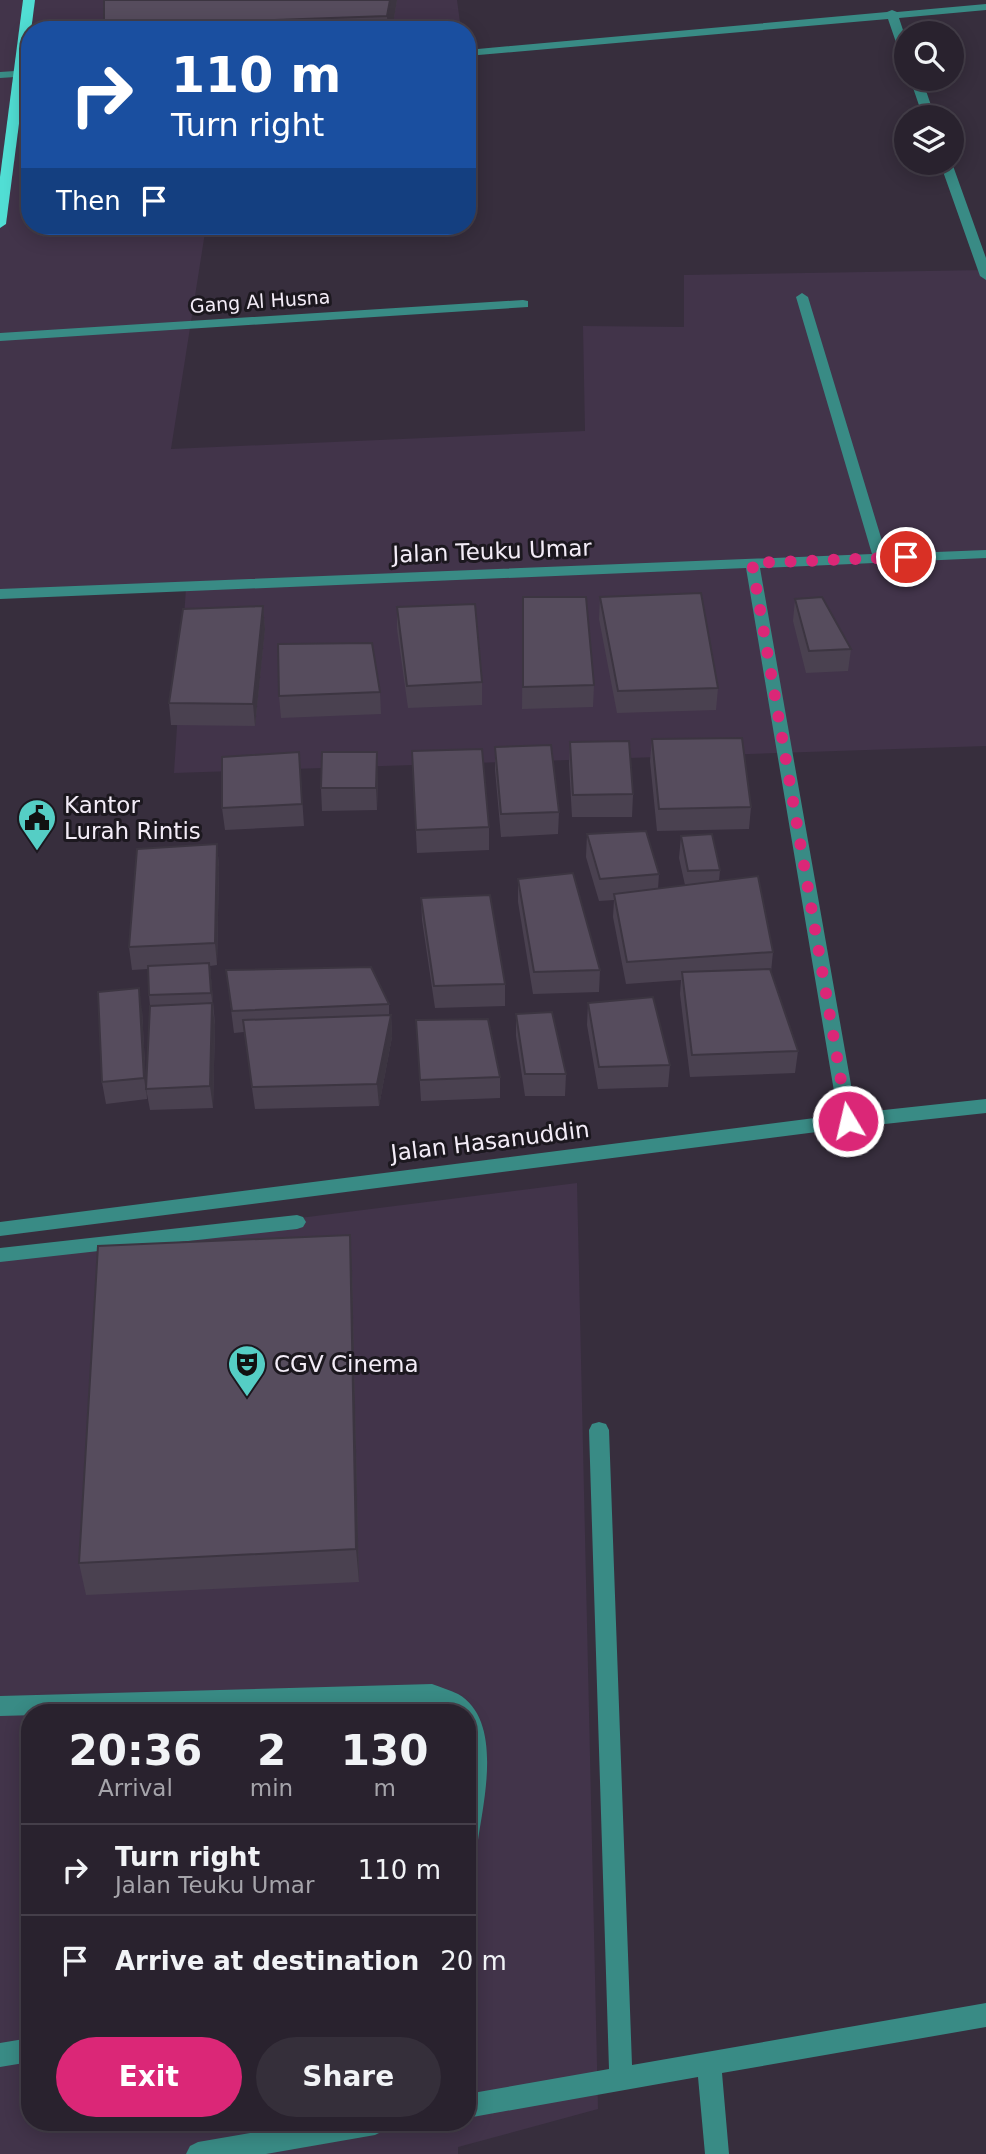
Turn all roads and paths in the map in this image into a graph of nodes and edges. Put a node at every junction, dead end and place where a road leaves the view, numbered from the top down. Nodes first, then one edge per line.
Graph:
1 (29, 0) edge
2 (986, 7) edge
3 (892, 13) junction
4 (28, 21) edge
5 (895, 21) edge
6 (476, 52) edge
7 (21, 73) edge
8 (0, 75) edge
9 (21, 97) edge
10 (950, 175) edge
11 (0, 224) edge
12 (986, 276) edge
13 (802, 297) dead end
14 (523, 304) dead end
15 (0, 337) edge
16 (986, 554) edge
17 (880, 558) junction
18 (752, 563) junction
19 (0, 594) edge
20 (986, 1106) edge
21 (848, 1121) junction
22 (297, 1222) dead end
23 (0, 1229) edge
24 (0, 1255) edge
25 (599, 1430) dead end
26 (79, 1704) edge
27 (454, 1704) edge
28 (21, 1705) edge
29 (0, 1706) edge
30 (476, 1738) edge
31 (476, 1768) edge
32 (986, 2015) edge
33 (21, 2052) edge
34 (0, 2055) edge
35 (709, 2063) junction
36 (621, 2079) junction
37 (476, 2104) edge
38 (329, 2131) edge
39 (198, 2154) edge
40 (717, 2154) edge

1 - 4 main road
2 - 3 street
3 - 5 street
3 - 6 street
7 - 8 street
9 - 11 main road
10 - 12 street
13 - 17 street
14 - 15 street, Gang Al Husna
16 - 17 street, Jalan Teuku Umar
17 - 18 street, Jalan Teuku Umar
18 - 19 street, Jalan Teuku Umar
18 - 21 street
20 - 21 street, Jalan Hasanuddin
21 - 23 street, Jalan Hasanuddin
22 - 24 street
25 - 36 street
26 - 27 street
28 - 29 street
30 - 31 street
32 - 35 street
33 - 34 street
35 - 36 street
35 - 40 street
36 - 37 street
38 - 39 street

